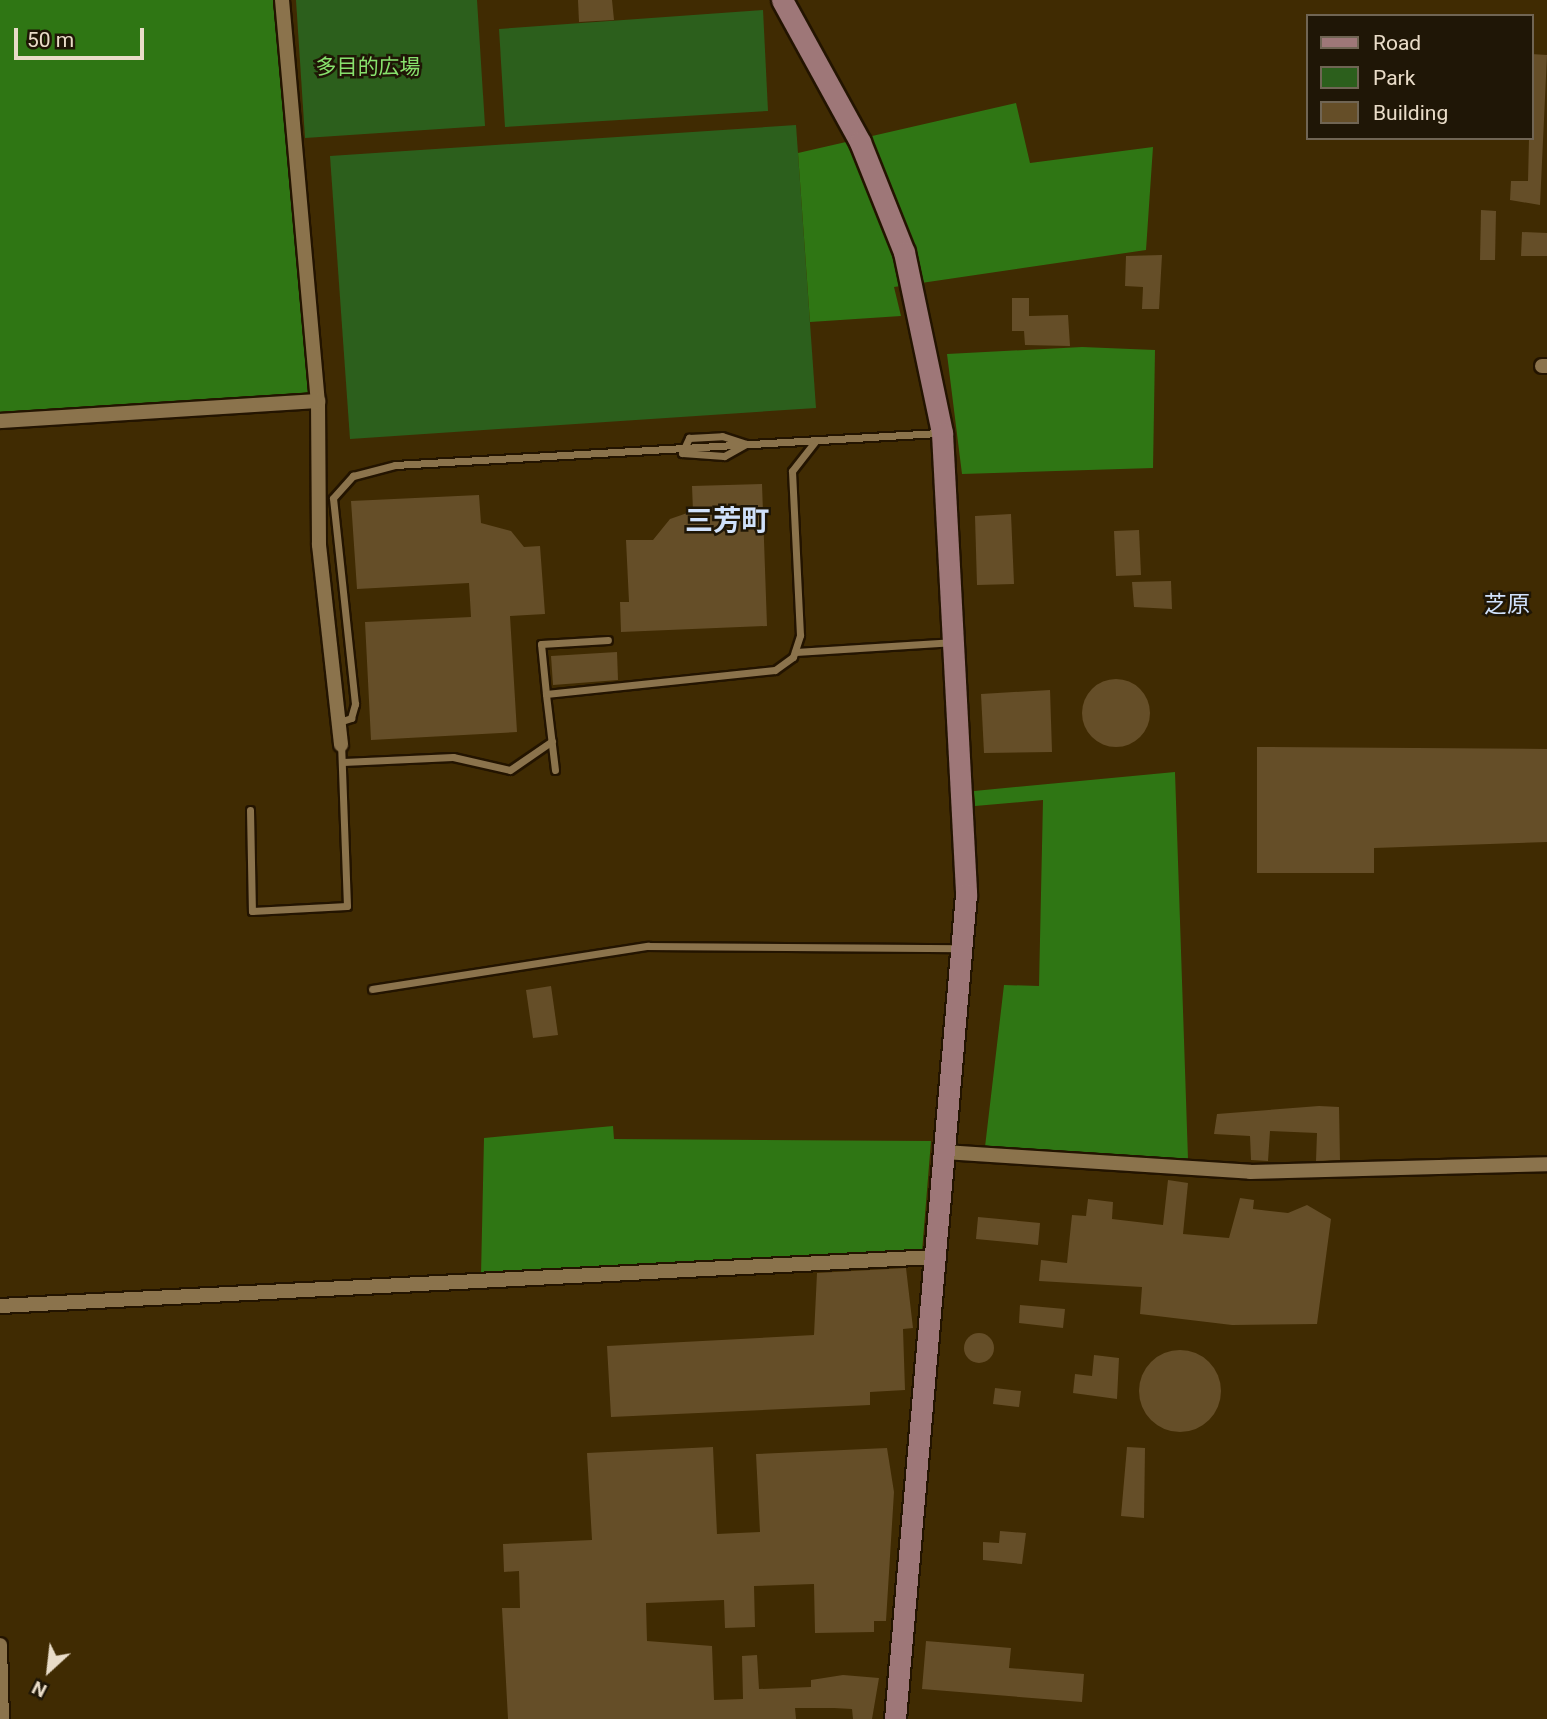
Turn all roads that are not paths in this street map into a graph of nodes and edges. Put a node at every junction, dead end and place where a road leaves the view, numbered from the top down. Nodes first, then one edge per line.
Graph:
1 (282, 0) edge
2 (782, 0) edge
3 (318, 401) junction
4 (0, 421) edge
5 (942, 433) junction
6 (819, 440) junction
7 (608, 640) dead end
8 (955, 642) junction
9 (795, 652) junction
10 (546, 694) junction
11 (339, 722) junction
12 (552, 741) junction
13 (341, 745) joint
14 (343, 762) junction
15 (555, 771) dead end
16 (250, 810) dead end
17 (963, 948) junction
18 (372, 989) dead end
19 (944, 1153) junction
20 (1547, 1164) edge
21 (935, 1257) junction
22 (0, 1306) edge
23 (0, 1645) edge
24 (2, 1719) edge
25 (895, 1719) edge

1 - 3 street
2 - 5 street
3 - 4 street
3 - 11 street
5 - 6 lane
5 - 8 street
6 - 9 lane
6 - 11 lane
7 - 10 lane
8 - 9 lane
8 - 17 street
9 - 10 lane
10 - 12 lane
11 - 13 street
12 - 14 lane
12 - 15 lane
13 - 14 lane
14 - 16 lane
17 - 18 lane
17 - 19 street
19 - 20 street
19 - 21 street
21 - 22 street
21 - 25 street
23 - 24 street

